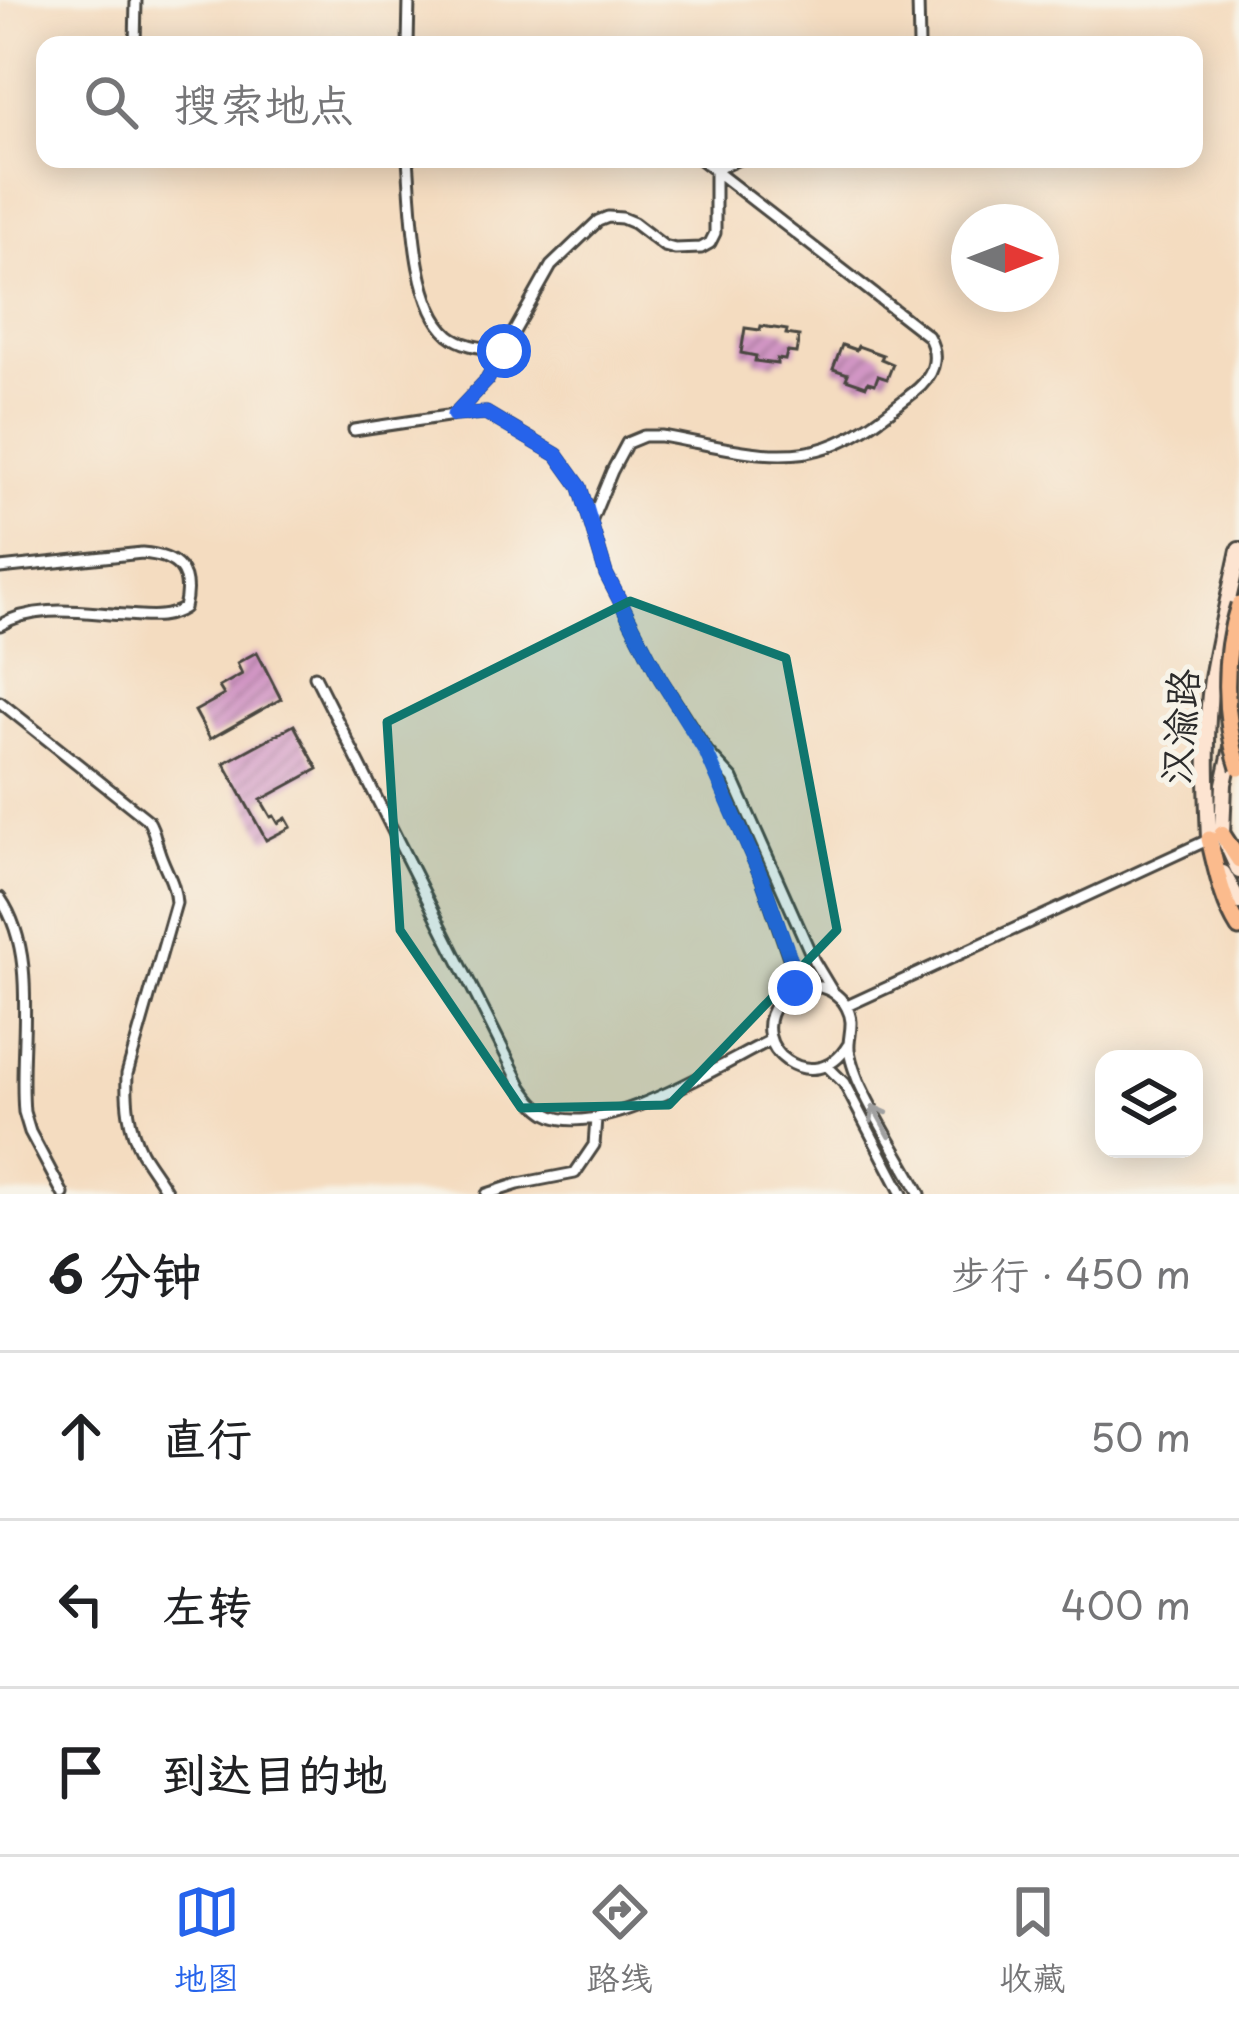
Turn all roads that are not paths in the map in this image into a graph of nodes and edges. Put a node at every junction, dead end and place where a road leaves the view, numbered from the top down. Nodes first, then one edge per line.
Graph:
1 (136, 0) edge
2 (409, 0) edge
3 (918, 0) edge
4 (135, 36) edge
5 (408, 36) edge
6 (919, 36) edge
7 (409, 168) edge
8 (712, 168) edge
9 (719, 168) edge
10 (715, 170) junction
11 (504, 351) junction
12 (454, 415) junction
13 (354, 430) dead end
14 (591, 522) junction
15 (1239, 550) edge
16 (0, 568) edge
17 (1239, 605) edge
18 (0, 625) edge
19 (315, 676) dead end
20 (0, 702) edge
21 (1239, 715) edge
22 (706, 752) junction
23 (1239, 767) edge
24 (1216, 837) junction
25 (1239, 860) edge
26 (1239, 871) edge
27 (0, 898) edge
28 (1239, 902) edge
29 (1239, 928) edge
30 (795, 988) junction
31 (832, 991) junction
32 (847, 1006) junction
33 (771, 1040) junction
34 (848, 1046) junction
35 (827, 1066) junction
36 (596, 1120) junction
37 (62, 1194) edge
38 (168, 1194) edge
39 (487, 1194) edge
40 (902, 1194) edge
41 (920, 1194) edge

1 - 4 street
2 - 5 street
3 - 6 street
7 - 11 street
8 - 10 street
9 - 10 street
10 - 11 street
10 - 14 street
11 - 12 street
12 - 13 street
12 - 14 street
14 - 22 street
15 - 24 street, 汉渝路
16 - 18 street
17 - 23 main road, bridge
19 - 36 street
20 - 38 street
21 - 24 street, 汉渝路
22 - 30 street
22 - 31 street
24 - 25 main road
24 - 26 street, 汉渝路
24 - 28 street
24 - 29 main road
24 - 32 street
27 - 37 street
30 - 31 street
30 - 33 street
31 - 32 street
32 - 34 street
33 - 35 street
33 - 36 street
34 - 35 street
41 -> 34 street
35 - 40 street
36 - 39 street

